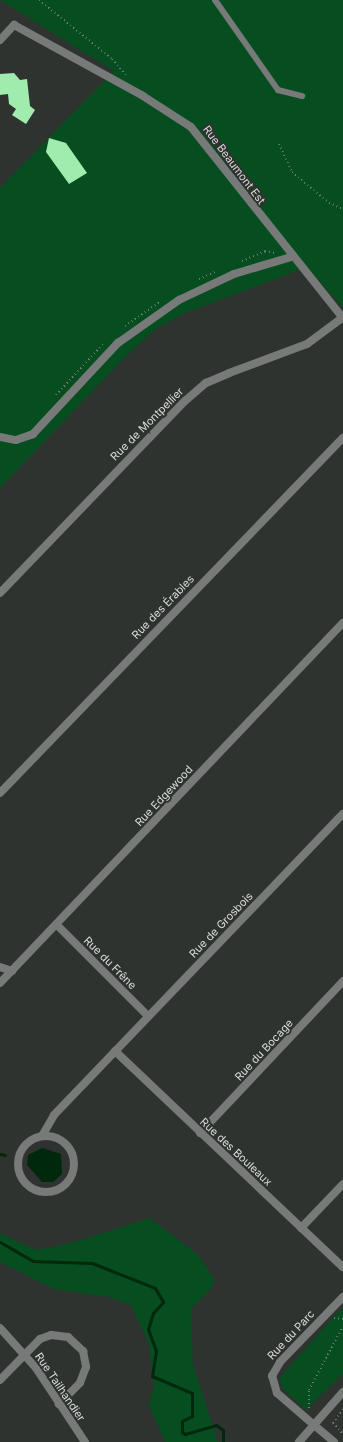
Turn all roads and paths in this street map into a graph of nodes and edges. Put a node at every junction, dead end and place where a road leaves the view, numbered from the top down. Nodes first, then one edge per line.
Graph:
1 (39, 0) edge
2 (215, 0) edge
3 (0, 40) edge
4 (130, 80) dead end
5 (302, 96) dead end
6 (279, 144) dead end
7 (343, 209) edge
8 (291, 257) junction
9 (343, 318) edge
10 (0, 437) edge
11 (343, 438) edge
12 (0, 593) edge
13 (343, 623) edge
14 (0, 793) edge
15 (343, 814) edge
16 (57, 925) junction
17 (0, 967) edge
18 (12, 971) junction
19 (0, 982) edge
20 (343, 982) edge
21 (148, 1016) junction
22 (115, 1052) junction
23 (200, 1133) junction
24 (42, 1136) junction
25 (343, 1184) edge
26 (301, 1228) junction
27 (343, 1267) edge
28 (343, 1297) edge
29 (343, 1326) edge
30 (0, 1328) edge
31 (24, 1354) junction
32 (0, 1380) edge
33 (343, 1392) edge
34 (59, 1404) junction
35 (343, 1409) edge
36 (309, 1410) dead end
37 (314, 1425) junction
38 (343, 1434) edge
39 (85, 1442) edge
40 (299, 1442) edge
41 (334, 1442) edge

1 - 4 path
2 - 5 lane
3 - 8 street, Rue Beaumont Est
6 - 7 path
8 - 9 street, Rue Beaumont Est
8 - 10 street
9 - 12 street, Rue de Montpellier
11 - 14 street, Rue des Érables
13 - 16 street, Rue Edgewood
15 - 21 street, Rue de Grosbois
16 - 18 street, Rue Edgewood
16 - 21 street, Rue du Frêne
17 - 18 street
18 - 19 street, Rue Edgewood
20 - 23 street, Rue du Bocage
21 - 22 street, Rue de Grosbois
22 - 23 street, Rue des Bouleaux
22 - 24 street, Rue de Grosbois
23 - 26 street, Rue des Bouleaux
24 - 24 street
25 - 26 street
26 - 27 street, Rue des Bouleaux
28 - 37 street, Rue du Parc
29 - 36 path
30 - 31 street, Rue Tailhandier
31 - 32 street
31 - 34 street, Rue Tailhandier
31 - 34 street
33 - 37 street
34 - 39 street, Rue Tailhandier
35 - 38 path
37 - 40 street
37 - 41 street

